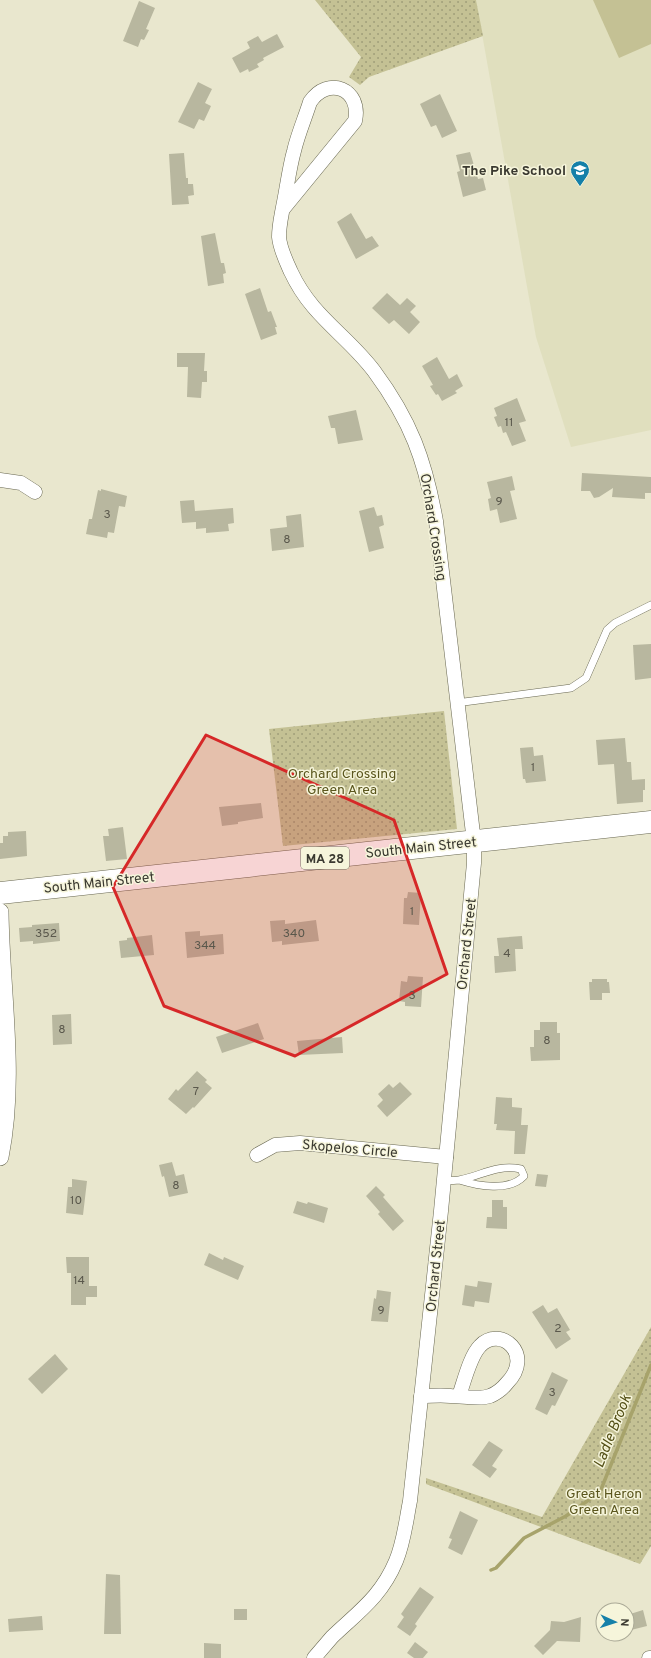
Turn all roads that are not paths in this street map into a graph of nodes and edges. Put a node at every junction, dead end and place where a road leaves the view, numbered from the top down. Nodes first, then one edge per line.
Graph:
1 (283, 209) junction
2 (0, 480) edge
3 (35, 492) dead end
4 (651, 605) edge
5 (456, 703) junction
6 (651, 822) edge
7 (474, 842) junction
8 (0, 893) edge
9 (0, 912) edge
10 (1, 959) edge
11 (257, 1155) dead end
12 (0, 1157) edge
13 (446, 1157) junction
14 (443, 1180) junction
15 (459, 1180) junction
16 (421, 1396) junction
17 (459, 1396) junction
18 (314, 1658) edge

1 - 1 street, Orchard Crossing
1 - 5 street, Orchard Crossing
2 - 3 street
4 - 5 lane
5 - 7 street, Orchard Crossing
6 - 7 main road, South Main Street / MA 28
7 - 8 main road, South Main Street / MA 28
7 - 13 street, Orchard Street
9 - 10 street
10 - 12 street
11 - 13 street, Skopelos Circle
13 - 14 street, Orchard Street
14 - 15 lane
14 - 16 street, Orchard Street
15 - 15 lane
16 - 17 street
16 - 18 street, Orchard Street
17 - 17 street

